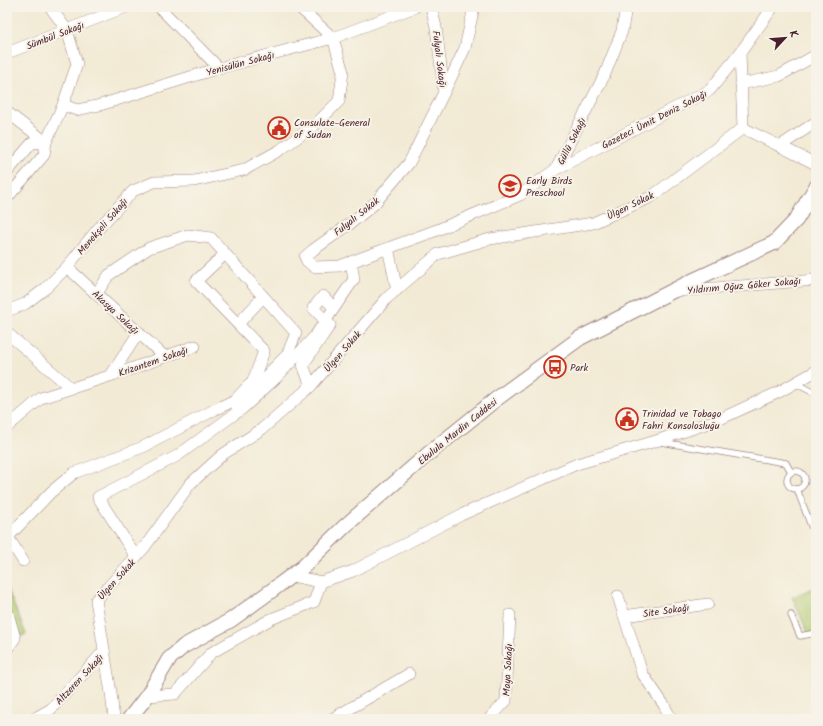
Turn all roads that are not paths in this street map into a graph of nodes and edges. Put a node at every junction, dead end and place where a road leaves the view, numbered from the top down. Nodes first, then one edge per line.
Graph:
1 (50, 7) edge
2 (126, 7) edge
3 (159, 7) edge
4 (299, 7) edge
5 (415, 7) edge
6 (431, 7) edge
7 (474, 7) edge
8 (626, 7) edge
9 (632, 7) edge
10 (773, 7) edge
11 (67, 30) junction
12 (622, 31) junction
13 (333, 38) junction
14 (7, 53) edge
15 (740, 53) junction
16 (816, 55) edge
17 (219, 68) junction
18 (741, 84) junction
19 (444, 92) junction
20 (63, 105) junction
21 (7, 112) edge
22 (816, 122) edge
23 (743, 128) junction
24 (46, 142) junction
25 (780, 146) junction
26 (816, 164) edge
27 (556, 169) junction
28 (7, 172) edge
29 (816, 187) edge
30 (7, 198) edge
31 (388, 248) junction
32 (225, 254) junction
33 (351, 262) junction
34 (340, 266) joint
35 (67, 267) junction
36 (816, 280) edge
37 (397, 290) junction
38 (672, 291) junction
39 (97, 293) junction
40 (263, 297) junction
41 (334, 308) junction
42 (7, 311) edge
43 (325, 321) junction
44 (238, 324) junction
45 (138, 332) junction
46 (7, 333) edge
47 (195, 346) dead end
48 (165, 357) junction
49 (816, 371) edge
50 (111, 375) junction
51 (253, 380) junction
52 (794, 383) junction
53 (311, 386) junction
54 (71, 388) junction
55 (816, 394) edge
56 (248, 395) junction
57 (243, 408) junction
58 (214, 410) junction
59 (7, 426) edge
60 (656, 441) junction
61 (791, 472) junction
62 (797, 490) junction
63 (816, 525) edge
64 (136, 557) junction
65 (22, 561) dead end
66 (292, 576) junction
67 (321, 582) junction
68 (618, 596) dead end
69 (708, 604) dead end
70 (7, 610) edge
71 (510, 615) dead end
72 (792, 615) dead end
73 (624, 616) junction
74 (816, 633) edge
75 (7, 649) edge
76 (104, 651) junction
77 (409, 674) dead end
78 (147, 696) junction
79 (33, 719) edge
80 (114, 719) edge
81 (129, 719) edge
82 (332, 719) edge
83 (489, 719) edge
84 (671, 719) edge

1 - 11 street
2 - 11 street, Sümbül Sokağı
3 - 17 street
4 - 13 street
5 - 13 street, Yenisülün Sokağı
6 - 19 street, Fulyalı Sokağı
7 - 19 street, Fulyalı Sokağı
8 - 12 street, Güllü Sokağı
9 - 12 street, Güllü Sokağı
10 - 15 street, Gazeteci Ümit Deniz Sokağı
11 - 14 street, Sümbül Sokağı
11 - 20 street
12 - 27 street, Güllü Sokağı
13 - 17 street, Yenisülün Sokağı
13 - 35 street, Menekşeli Sokağı
15 - 18 street
15 - 27 street, Gazeteci Ümit Deniz Sokağı
16 - 18 street
17 - 20 street, Yenisülün Sokağı
18 - 23 street
19 - 34 street, Fulyalı Sokak
20 - 24 street
21 - 24 street
22 - 25 street
23 - 25 street
23 - 37 street, Ülgen Sokak
24 - 28 street
24 - 30 street
25 - 26 street
27 - 31 street, Güllü Sokağı
29 - 38 street, Ebulula Mardin Caddesi
31 - 33 street, Güllü Sokağı
31 - 37 street
32 - 39 street
32 - 40 street
32 - 44 street
33 - 34 street, Güllü Sokağı
33 - 41 street
35 - 39 street, Akasya Sokağı
35 - 42 street, Menekşeli Sokağı
36 - 38 street, Yıldırım Oğuz Göker Sokağı
37 - 53 street, Ülgen Sokak
38 - 66 street, Ebulula Mardin Caddesi
39 - 45 street, Akasya Sokağı
40 - 44 street
40 - 56 street
41 - 43 street
41 - 43 street
43 - 53 street
43 - 57 street
44 - 51 street
45 - 48 street, Akasya Sokağı
45 - 50 street, Krizantem Sokağı
46 - 54 street
47 - 48 street, Krizantem Sokağı
48 - 50 street, Krizantem Sokağı
49 - 52 street
50 - 54 street, Krizantem Sokağı
51 - 56 street
51 - 58 street
52 - 55 lane
52 - 60 street
53 - 64 street, Ülgen Sokak
54 - 59 street, Krizantem Sokağı
56 - 57 street
57 - 58 street
57 - 64 street
58 - 65 street
60 - 61 lane
60 - 67 street
61 - 62 lane
61 - 62 lane
62 - 63 lane
64 - 76 street, Ülgen Sokak
66 - 67 street
66 - 78 street, Ebulula Mardin Caddesi
67 - 78 street
68 - 73 street
69 - 73 street, Site Sokağı
70 - 75 street
71 - 83 street, Maya Sokağı
72 - 74 lane
73 - 84 street
76 - 79 street, Altzeren Sokağı
76 - 80 street, Ülgen Sokak
77 - 82 street
78 - 81 street, Ebulula Mardin Caddesi

